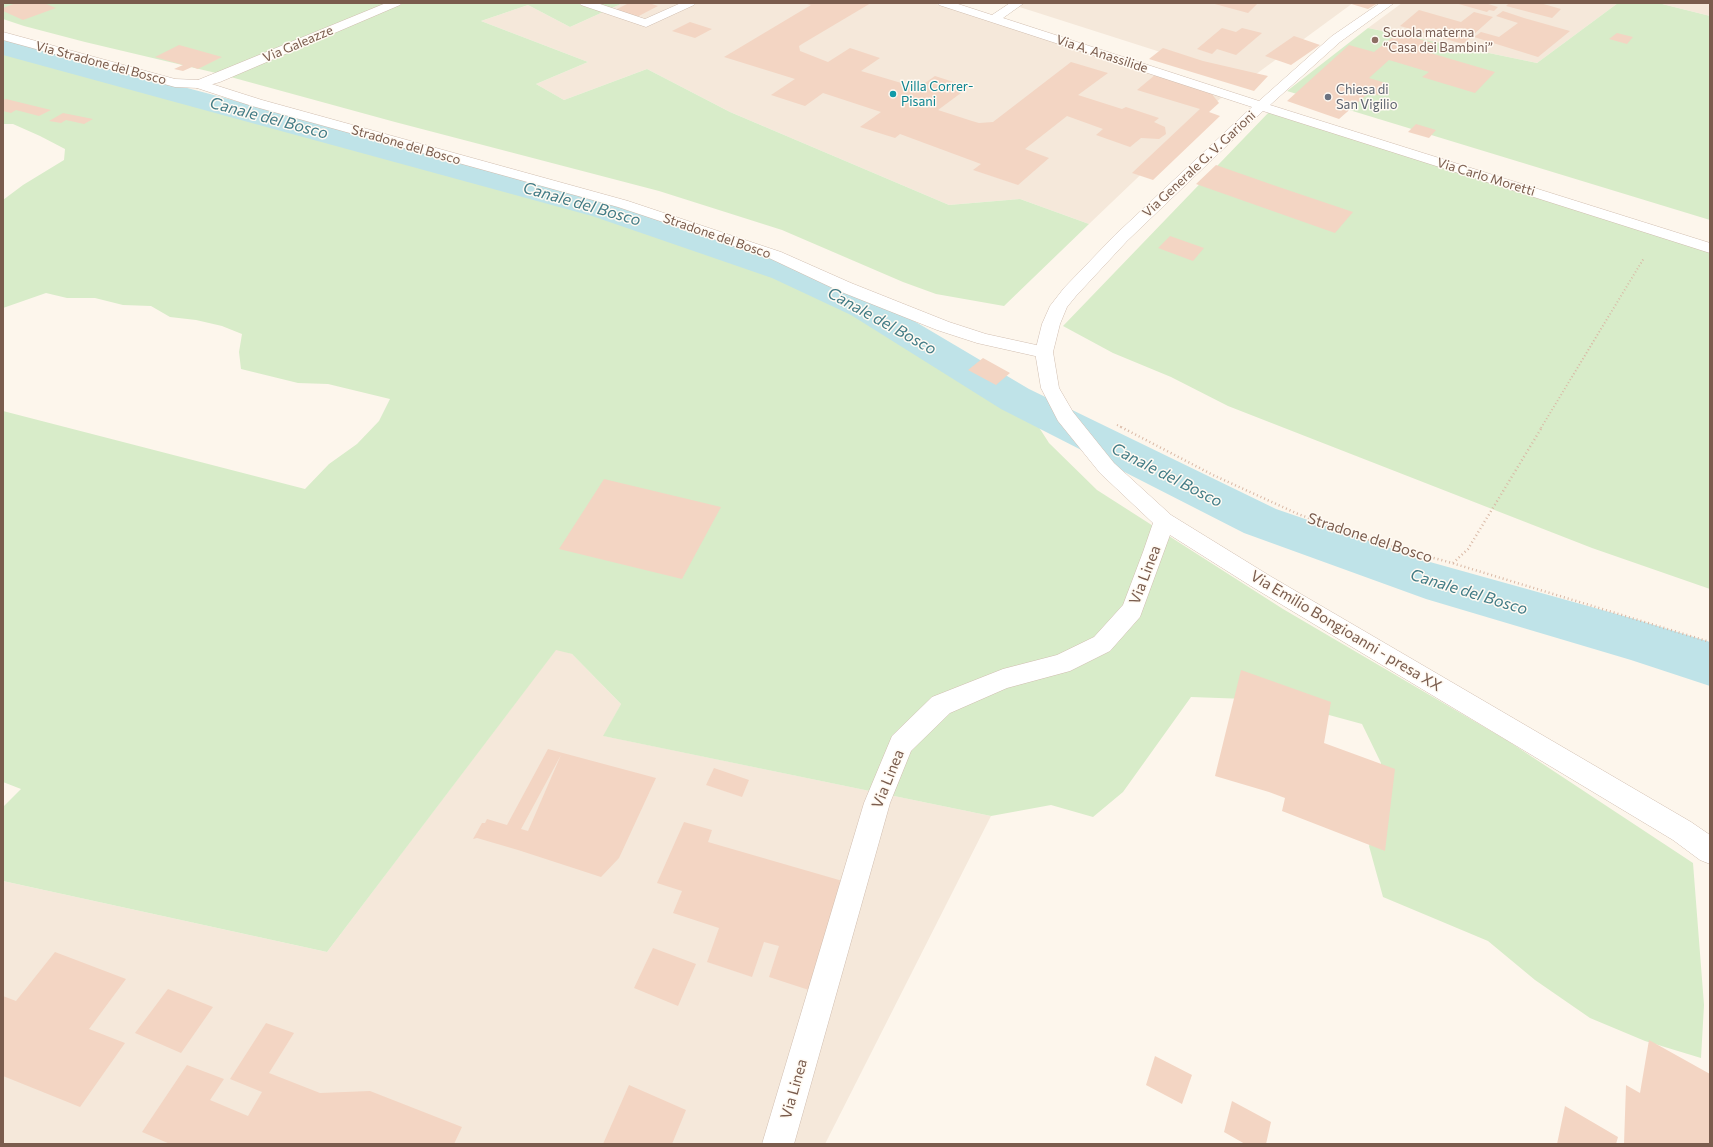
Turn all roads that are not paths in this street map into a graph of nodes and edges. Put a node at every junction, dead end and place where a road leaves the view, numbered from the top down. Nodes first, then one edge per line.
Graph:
1 (396, 3) edge
2 (584, 3) edge
3 (618, 3) edge
4 (690, 3) edge
5 (943, 3) edge
6 (1018, 3) edge
7 (1388, 3) edge
8 (604, 9) junction
9 (994, 19) junction
10 (3, 36) edge
11 (199, 84) junction
12 (1261, 106) junction
13 (1710, 248) edge
14 (1044, 352) junction
15 (1164, 521) junction
16 (1710, 851) edge
17 (778, 1144) edge

1 - 11 street, Via Galeazze
2 - 8 street
3 - 8 street
4 - 8 street
5 - 9 street, Via A. Anassilide
6 - 9 street
7 - 12 street, Via Generale G. V. Garioni
9 - 12 street, Via A. Anassilide
10 - 11 street, Via Stradone del Bosco
11 - 14 street, Stradone del Bosco
12 - 13 street, Via Carlo Moretti
12 - 14 street, Via Generale G. V. Garioni
14 - 15 street, Via Emilio Bongioanni - presa XX
15 - 16 street, Via Emilio Bongioanni - presa XX
15 - 17 street, Via Linea

